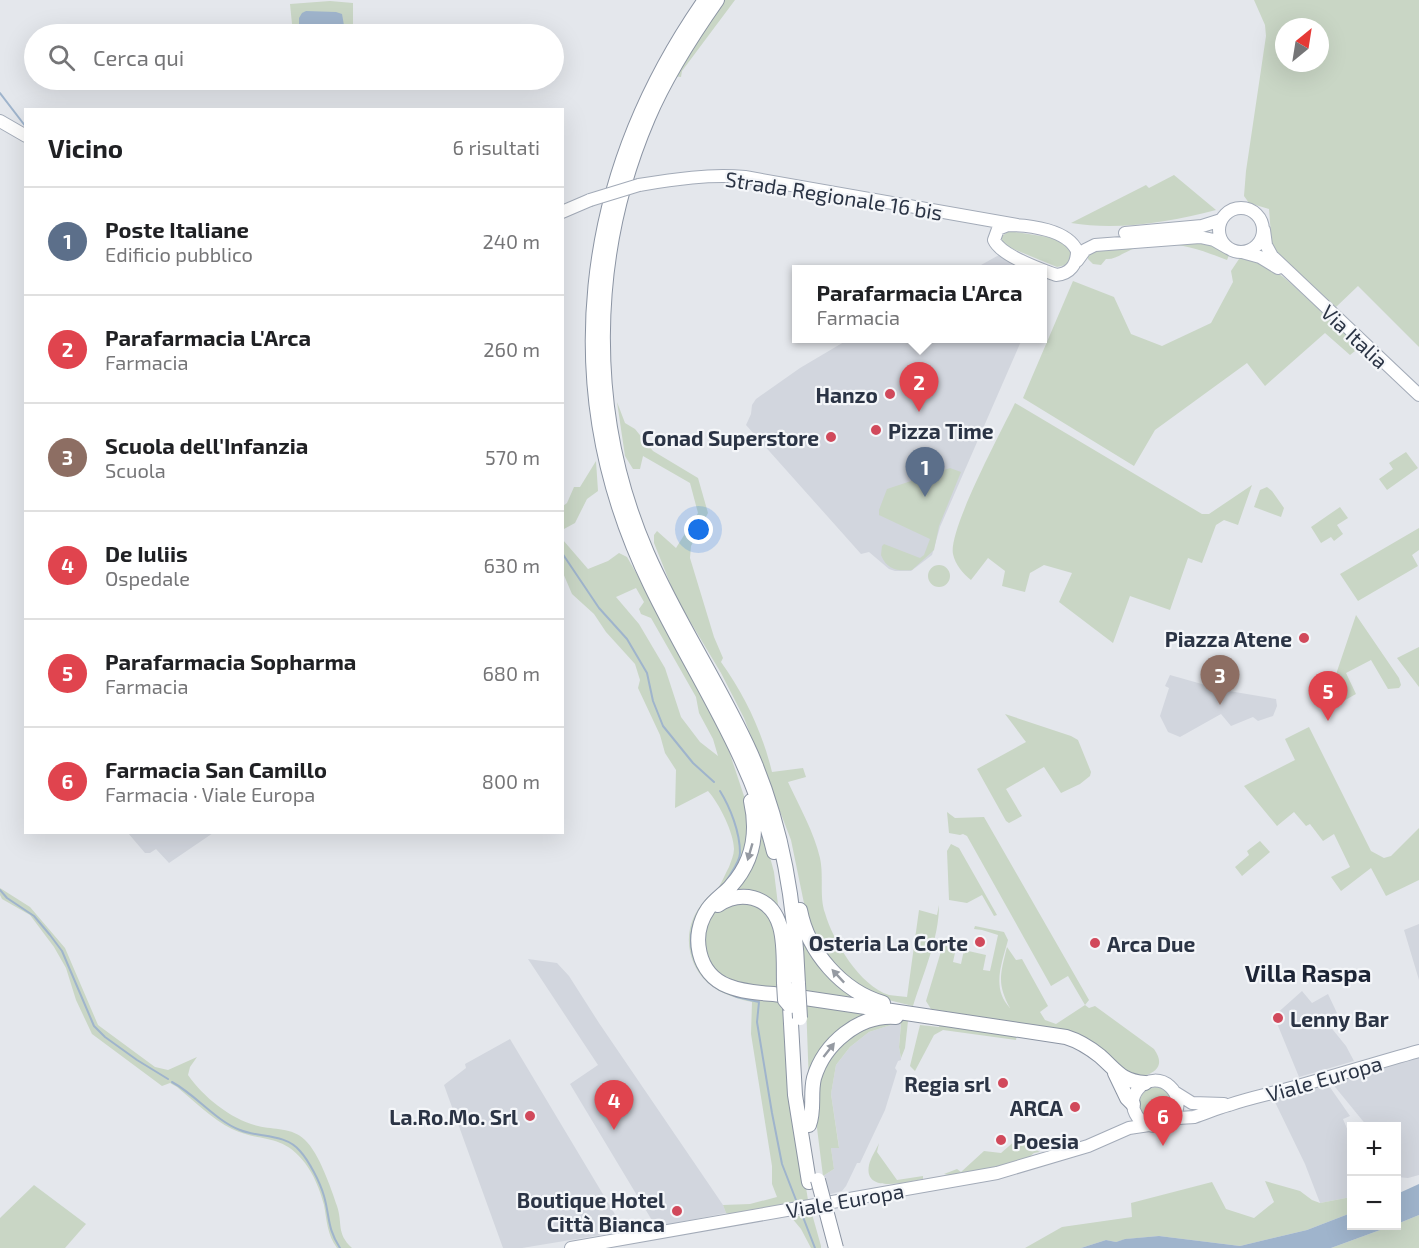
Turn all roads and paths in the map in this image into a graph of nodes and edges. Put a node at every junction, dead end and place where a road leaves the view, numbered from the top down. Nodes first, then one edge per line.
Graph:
1 (705, 0) edge
2 (717, 0) edge
3 (0, 122) edge
4 (24, 135) edge
5 (564, 211) edge
6 (967, 217) junction
7 (1221, 220) junction
8 (1017, 225) junction
9 (1264, 230) junction
10 (1062, 234) junction
11 (994, 240) junction
12 (1228, 248) junction
13 (1241, 252) junction
14 (1075, 264) junction
15 (1033, 265) edge
16 (1047, 271) edge
17 (1292, 276) junction
18 (1419, 395) edge
19 (740, 754) junction
20 (787, 870) junction
21 (703, 919) junction
22 (791, 998) junction
23 (805, 998) dead end
24 (907, 1013) junction
25 (923, 1015) junction
26 (1419, 1051) edge
27 (1114, 1071) junction
28 (1145, 1083) junction
29 (1176, 1094) junction
30 (1133, 1105) junction
31 (1228, 1105) junction
32 (1171, 1120) junction
33 (809, 1125) junction
34 (1149, 1125) junction
35 (1114, 1134) junction
36 (814, 1181) junction
37 (571, 1248) edge
38 (826, 1248) edge
39 (836, 1248) edge

1 - 19 highway
2 - 20 highway
3 - 4 main road
5 - 6 main road, Strada Regionale 16 bis, bridge
6 - 8 main road, Strada Regionale 16 bis
6 - 11 main road, Strada Regionale 16 bis
7 - 9 main road
7 - 10 main road
7 - 12 main road
8 - 10 main road, Strada Regionale 16 bis
8 - 11 main road
9 - 13 main road
9 - 17 main road, Via Italia
10 - 14 main road
11 - 15 main road, Strada Regionale 16 bis
12 - 13 main road
12 - 14 main road
13 - 17 main road, Via Italia
14 - 16 main road, Strada Regionale 16 bis
17 - 18 main road, Via Italia
19 -> 21 highway
19 - 22 highway
20 - 22 highway
24 -> 20 highway
21 - 22 highway
21 - 22 highway
22 - 33 highway
22 - 36 highway
23 - 24 highway
24 - 25 highway
25 - 27 highway
33 -> 25 highway
26 - 31 main road, Viale Europa
27 - 28 highway
27 - 30 highway
28 - 29 main road
28 - 30 main road
29 - 31 main road, Viale Europa
29 - 32 main road
30 - 34 main road
30 - 35 main road
31 - 32 main road, Viale Europa
32 - 34 main road
33 - 36 highway
34 - 35 main road, Viale Europa
35 - 37 main road, Viale Europa
36 - 38 highway
36 - 39 highway, bridge

